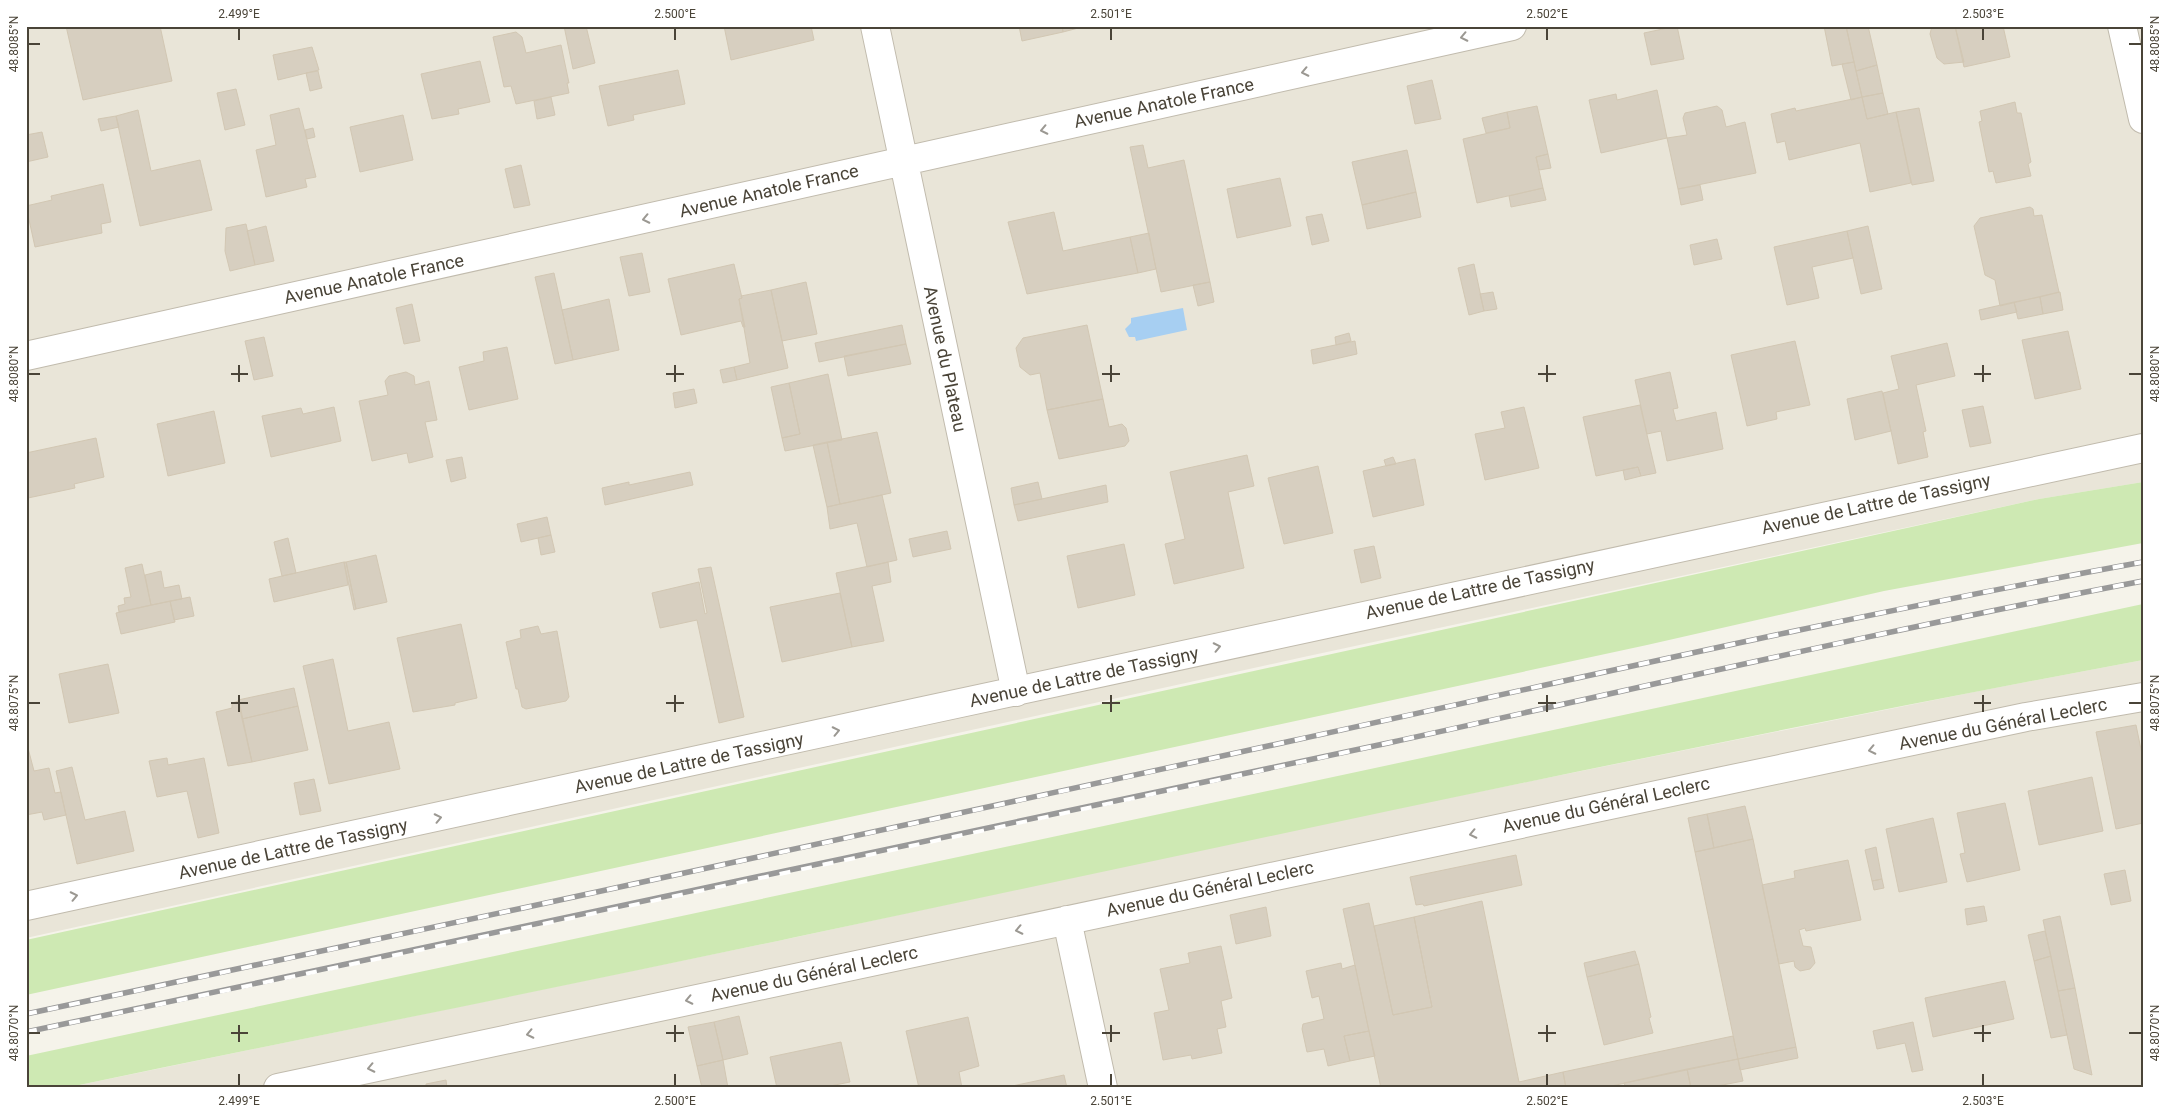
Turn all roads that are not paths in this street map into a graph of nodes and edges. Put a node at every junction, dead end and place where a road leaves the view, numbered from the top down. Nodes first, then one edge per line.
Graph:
1 (874, 26) edge
2 (1512, 26) edge
3 (2122, 26) edge
4 (2143, 119) edge
5 (903, 161) junction
6 (26, 356) edge
7 (2143, 448) edge
8 (1016, 692) junction
9 (2143, 697) edge
10 (26, 906) edge
11 (1067, 920) junction
12 (278, 1088) edge
13 (1103, 1088) edge

1 - 5 street, Avenue du Plateau
2 -> 5 street, Avenue Anatole France
3 - 4 street
5 -> 6 street, Avenue Anatole France
5 - 8 street, Avenue du Plateau
8 -> 7 street, Avenue de Lattre de Tassigny
10 -> 8 street, Avenue de Lattre de Tassigny
9 -> 11 street, Avenue du Général Leclerc
11 -> 12 street, Avenue du Général Leclerc
11 - 13 street

